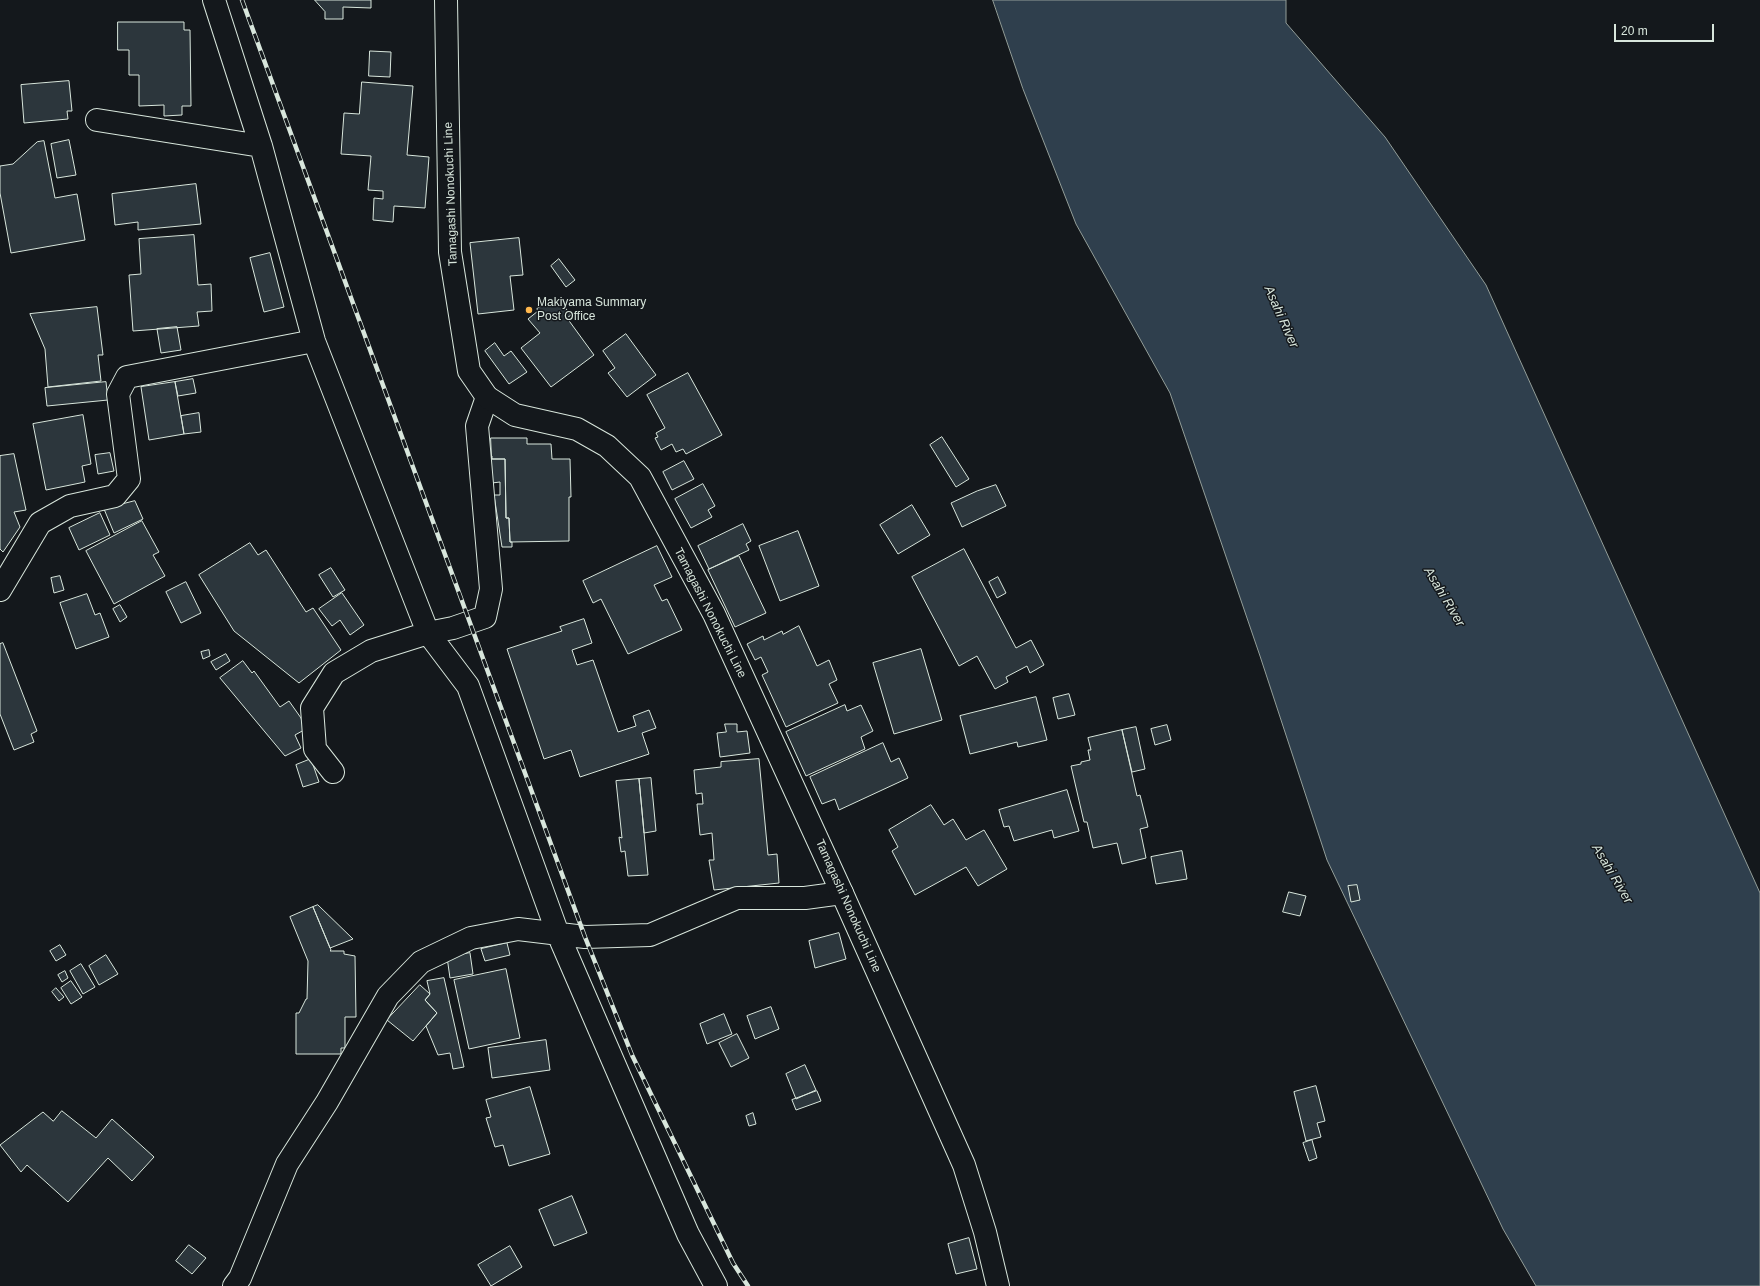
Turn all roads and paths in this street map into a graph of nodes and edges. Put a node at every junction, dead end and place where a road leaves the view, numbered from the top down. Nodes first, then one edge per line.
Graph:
1 (214, 0) edge
2 (446, 0) edge
3 (97, 120) dead end
4 (261, 146) junction
5 (314, 340) junction
6 (487, 397) junction
7 (0, 590) edge
8 (428, 633) junction
9 (333, 772) dead end
10 (842, 893) junction
11 (558, 934) junction
12 (234, 1286) edge
13 (716, 1286) edge
14 (998, 1286) edge

1 - 4 street
2 - 6 street, Tamagashi Nonokuchi Line
3 - 4 street
4 - 5 street
5 - 7 street
5 - 8 street
6 - 8 street
6 - 10 street, Tamagashi Nonokuchi Line
8 - 9 street
8 - 11 street
10 - 11 street
10 - 14 street, Tamagashi Nonokuchi Line
11 - 12 street
11 - 13 street

